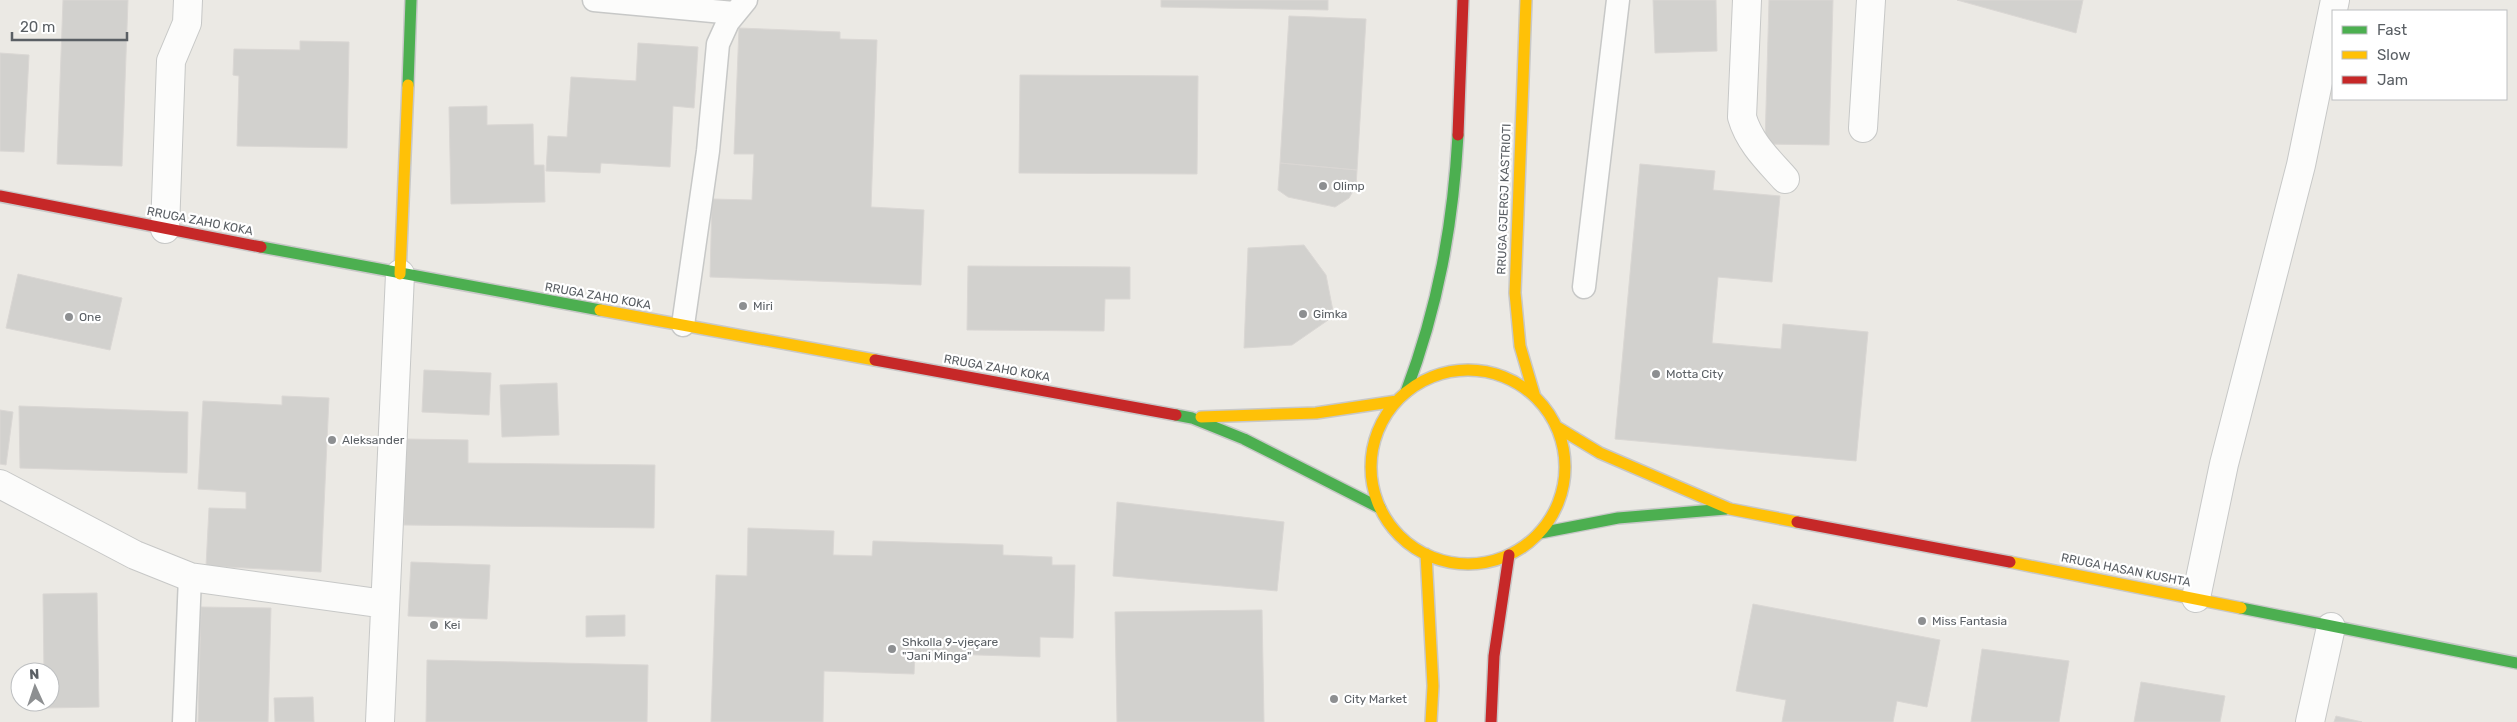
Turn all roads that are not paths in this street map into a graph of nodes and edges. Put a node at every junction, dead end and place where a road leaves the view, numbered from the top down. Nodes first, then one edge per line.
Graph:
1 (188, 0) edge
2 (410, 0) edge
3 (594, 0) edge
4 (1463, 0) edge
5 (1526, 0) edge
6 (1618, 0) edge
7 (1747, 0) edge
8 (1870, 0) edge
9 (740, 7) edge
10 (2332, 10) edge
11 (1863, 128) dead end
12 (1785, 179) dead end
13 (0, 196) edge
14 (165, 229) junction
15 (400, 274) junction
16 (1584, 287) dead end
17 (683, 325) junction
18 (1406, 392) junction
19 (1535, 397) junction
20 (1397, 401) junction
21 (1192, 418) junction
22 (1557, 427) junction
23 (0, 484) edge
24 (1380, 508) junction
25 (1730, 509) junction
26 (1540, 533) junction
27 (1426, 554) junction
28 (1509, 555) junction
29 (190, 577) junction
30 (2196, 598) junction
31 (385, 604) junction
32 (2331, 627) junction
33 (2517, 663) edge
34 (184, 722) edge
35 (380, 722) edge
36 (1431, 722) edge
37 (1491, 722) edge
38 (2310, 722) edge

1 - 14 street
2 - 15 street
3 - 9 lane
4 - 18 street
5 - 19 street, RRUGA GJERGJ KASTRIOTI
6 - 16 lane
7 - 12 street
8 - 11 street
9 - 17 lane
10 - 30 street
13 - 14 street, RRUGA ZAHO KOKA
14 - 15 street, RRUGA ZAHO KOKA
15 - 17 street, RRUGA ZAHO KOKA
15 - 31 street
17 - 21 street, RRUGA ZAHO KOKA
18 - 19 street
18 - 20 street
19 - 22 street
20 - 21 street
20 - 24 street
21 - 24 street
22 - 25 street
22 - 26 street
23 - 29 street
24 - 27 street
25 - 26 street
25 - 30 street, RRUGA HASAN KUSHTA
26 - 28 street
27 - 28 street
27 - 36 street
28 - 37 street
29 - 31 street
29 - 34 lane
30 - 32 street, RRUGA HASAN KUSHTA
31 - 35 street
32 - 33 street, RRUGA HASAN KUSHTA
32 - 38 street

